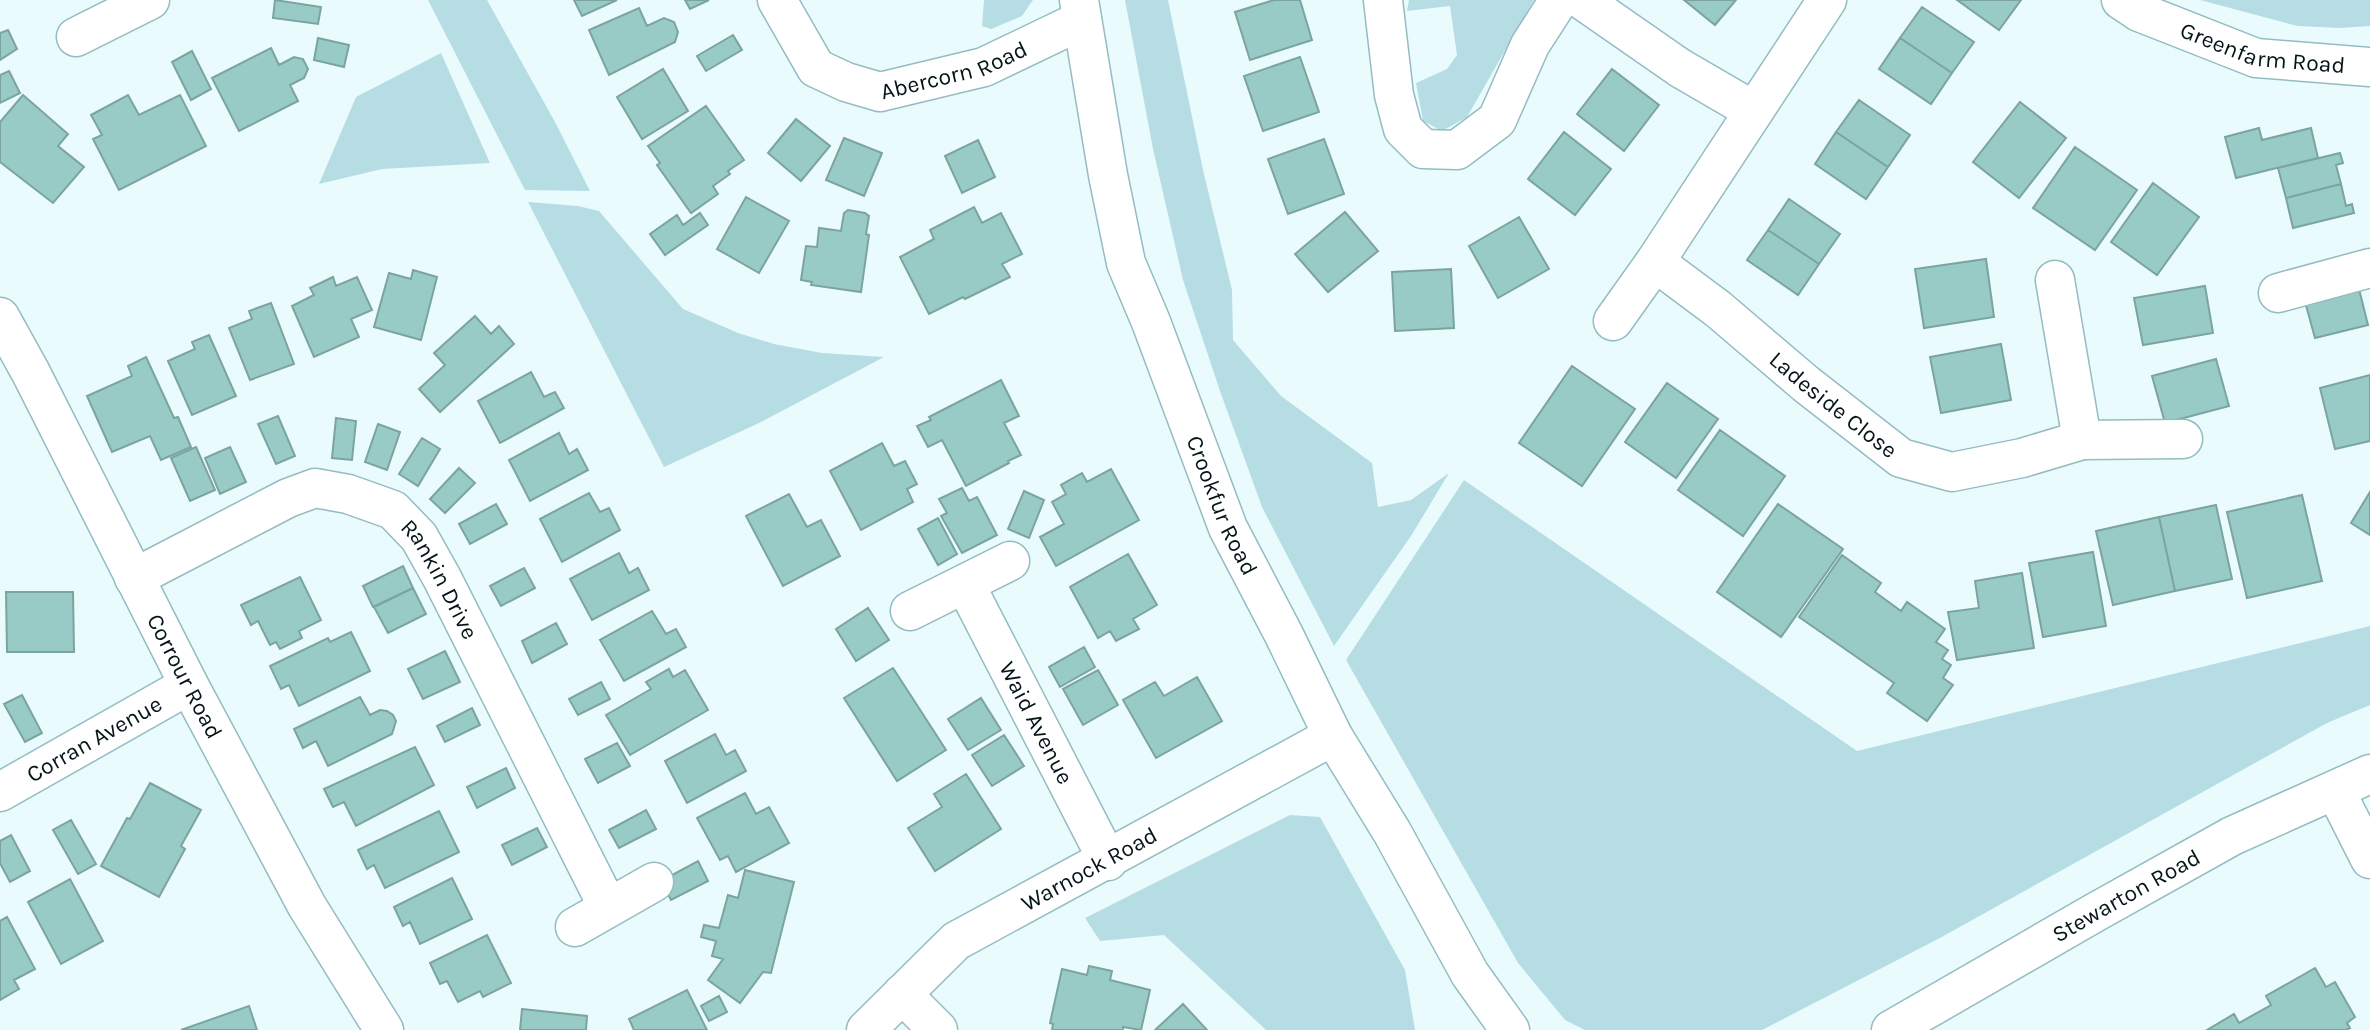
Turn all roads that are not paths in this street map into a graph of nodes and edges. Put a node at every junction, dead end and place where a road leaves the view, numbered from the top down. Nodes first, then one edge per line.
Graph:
1 (777, 0) edge
2 (1383, 0) edge
3 (1559, 0) edge
4 (1582, 0) edge
5 (1827, 0) edge
6 (2121, 0) edge
7 (136, 3) edge
8 (1080, 10) edge
9 (76, 37) dead end
10 (2370, 67) edge
11 (1754, 111) junction
12 (1654, 262) junction
13 (2370, 268) edge
14 (2055, 280) dead end
15 (2278, 293) dead end
16 (0, 317) edge
17 (1613, 321) dead end
18 (2183, 439) dead end
19 (2082, 440) junction
20 (1010, 561) dead end
21 (134, 578) junction
22 (965, 584) junction
23 (910, 611) dead end
24 (189, 685) junction
25 (1333, 736) junction
26 (2370, 774) edge
27 (2334, 790) junction
28 (0, 792) edge
29 (2370, 859) edge
30 (1108, 860) junction
31 (654, 882) dead end
32 (608, 907) junction
33 (575, 928) dead end
34 (1469, 974) junction
35 (902, 993) junction
36 (384, 1030) edge
37 (866, 1030) edge
38 (938, 1030) edge
39 (1480, 1030) edge
40 (1510, 1030) edge
41 (1891, 1030) edge

1 - 8 street, Abercorn Road
2 - 3 street
4 - 11 street
5 - 11 street
6 - 10 street, Greenfarm Road
7 - 9 street
8 - 25 street, Crookfur Road
11 - 12 street
12 - 17 street
12 - 19 street, Ladeside Close
13 - 15 street
14 - 19 street
16 - 21 street, Corrour Road
18 - 19 street, Ladeside Close
20 - 22 street
21 - 24 street, Corrour Road
21 - 32 street, Rankin Drive
22 - 23 street
22 - 30 street, Waid Avenue
24 - 28 street, Corran Avenue
24 - 36 street, Corrour Road
25 - 30 street, Warnock Road
25 - 34 street, Crookfur Road
26 - 27 street, Stewarton Road
27 - 29 street
27 - 41 street, Stewarton Road
30 - 35 street, Warnock Road
31 - 32 street
32 - 33 street
34 - 39 street, Crookfur Road
34 - 40 street, Crookfur Road
35 - 37 street, Warnock Road
35 - 38 street

